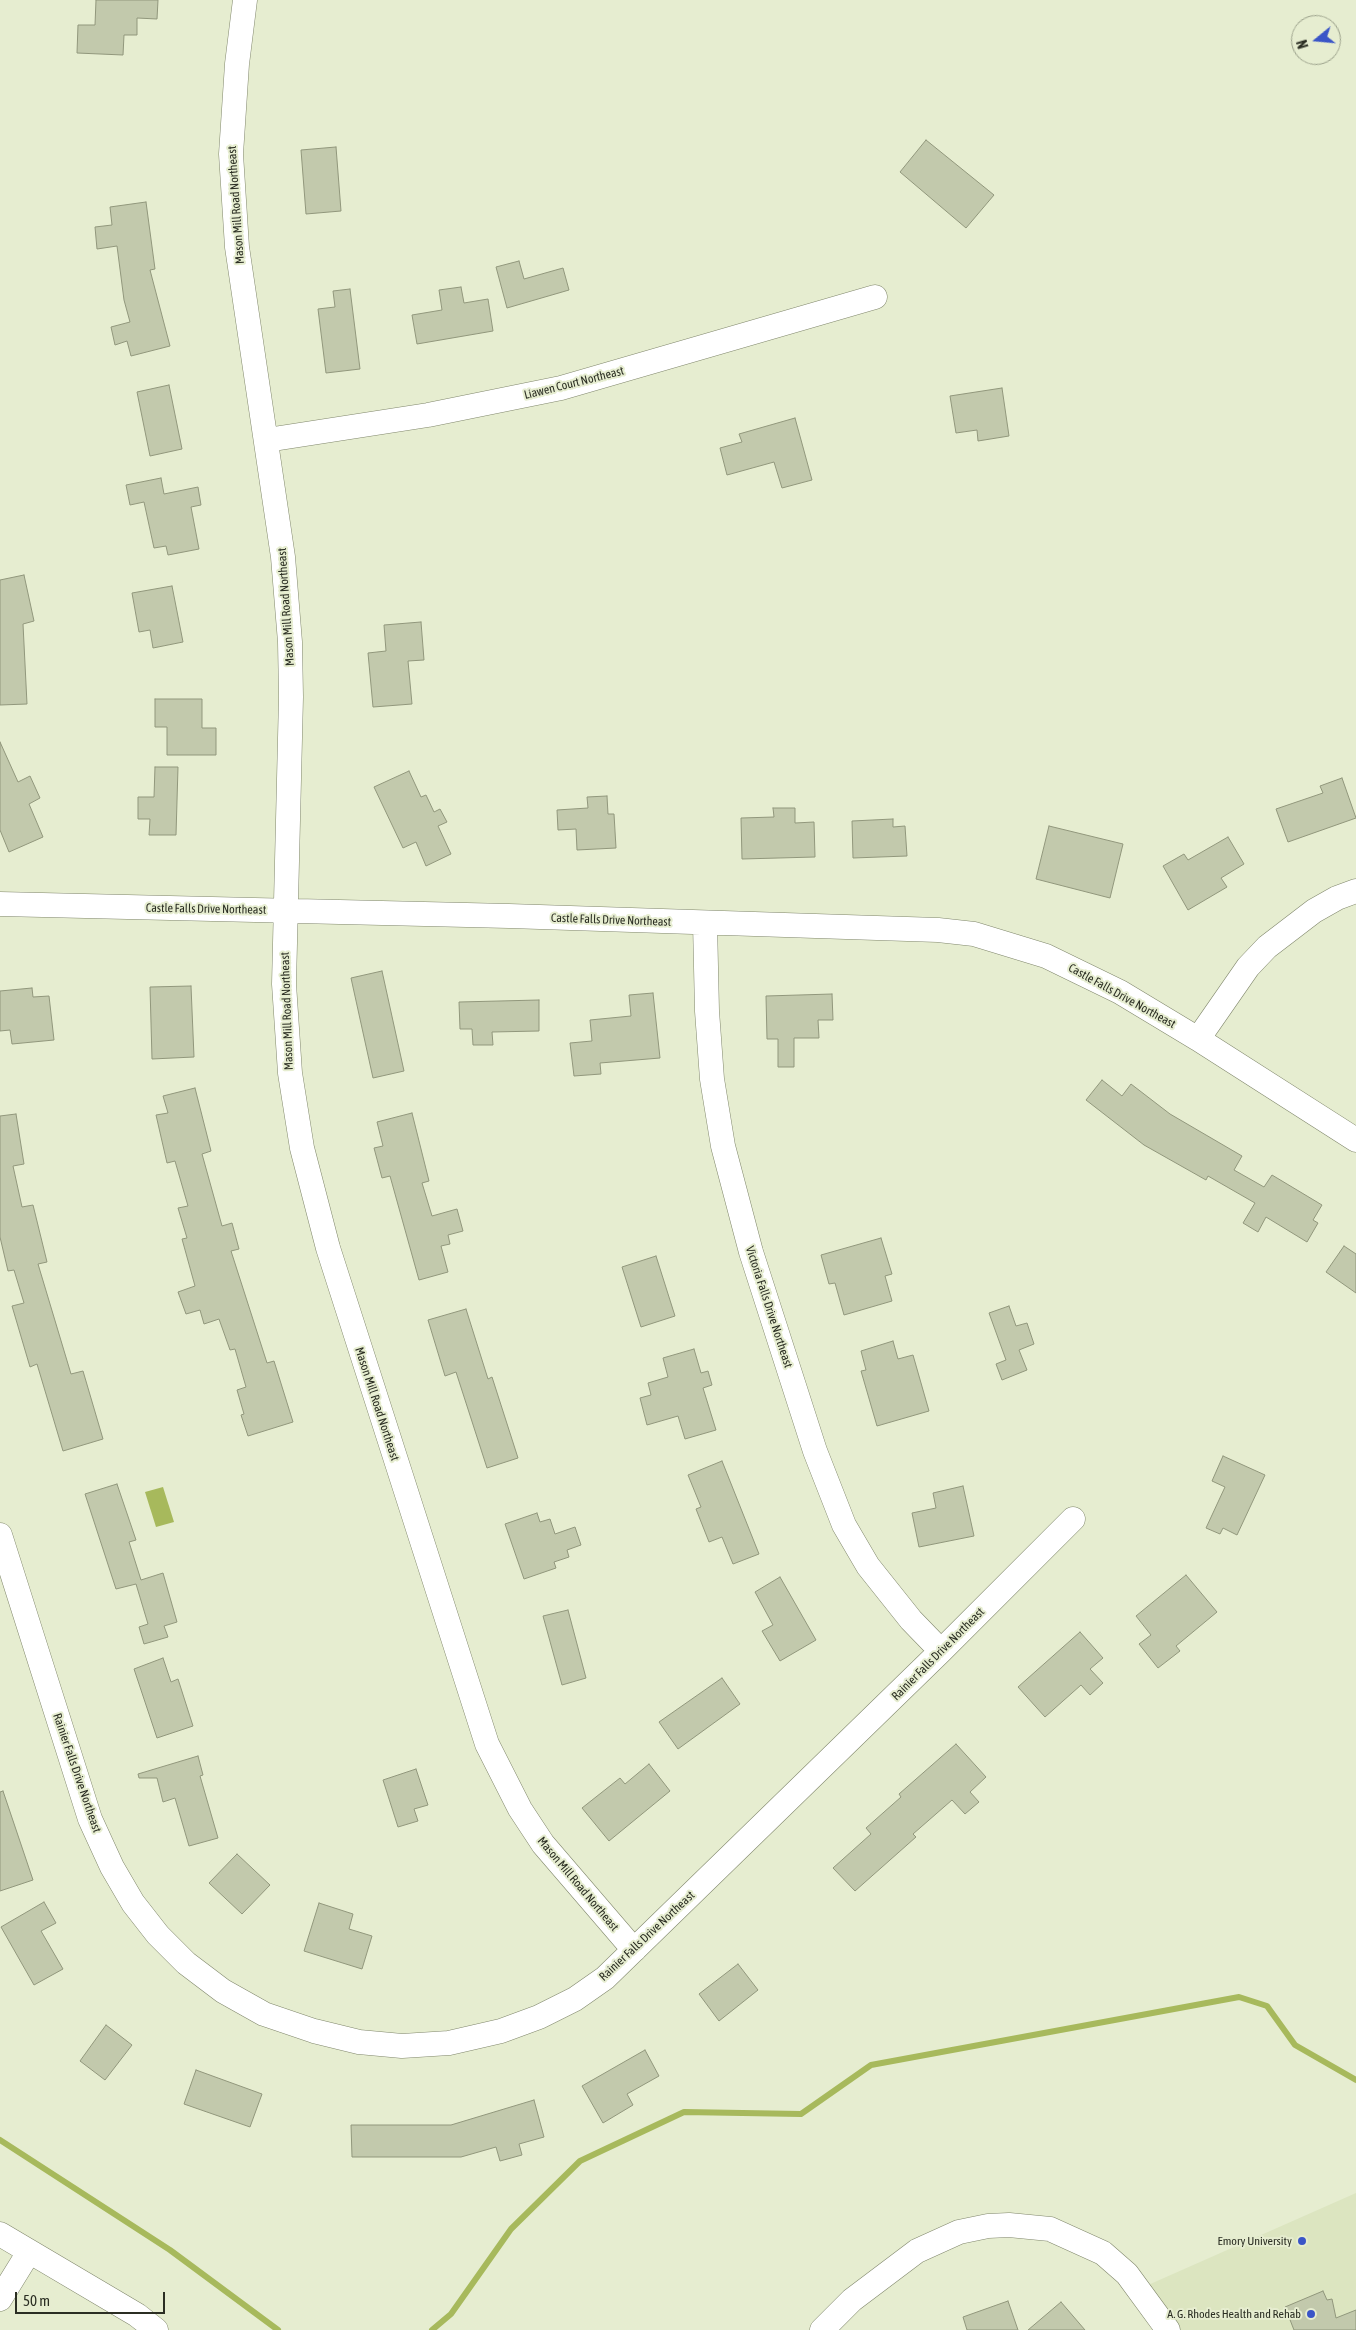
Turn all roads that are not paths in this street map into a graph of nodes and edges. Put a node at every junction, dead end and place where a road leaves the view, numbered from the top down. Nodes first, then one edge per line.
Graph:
1 (245, 0) edge
2 (875, 297) dead end
3 (266, 440) junction
4 (1356, 891) edge
5 (0, 904) edge
6 (285, 911) junction
7 (705, 923) junction
8 (1198, 1038) junction
9 (1356, 1140) edge
10 (1073, 1519) dead end
11 (0, 1535) edge
12 (941, 1651) junction
13 (634, 1950) junction
14 (0, 2234) edge
15 (29, 2252) junction
16 (0, 2299) edge
17 (156, 2330) edge
18 (822, 2330) edge
19 (1168, 2330) edge

1 - 3 street, Mason Mill Road Northeast
2 - 3 street, Liawen Court Northeast
3 - 6 street, Mason Mill Road Northeast
4 - 8 street
5 - 6 street, Castle Falls Drive Northeast
6 - 7 street, Castle Falls Drive Northeast
6 - 13 street, Mason Mill Road Northeast
7 - 8 street, Castle Falls Drive Northeast
7 - 12 street, Victoria Falls Drive Northeast
8 - 9 street, Castle Falls Drive Northeast
10 - 12 street, Rainier Falls Drive Northeast
11 - 13 street, Rainier Falls Drive Northeast
12 - 13 street, Rainier Falls Drive Northeast
14 - 15 street
15 - 16 street
15 - 17 street
18 - 19 street

